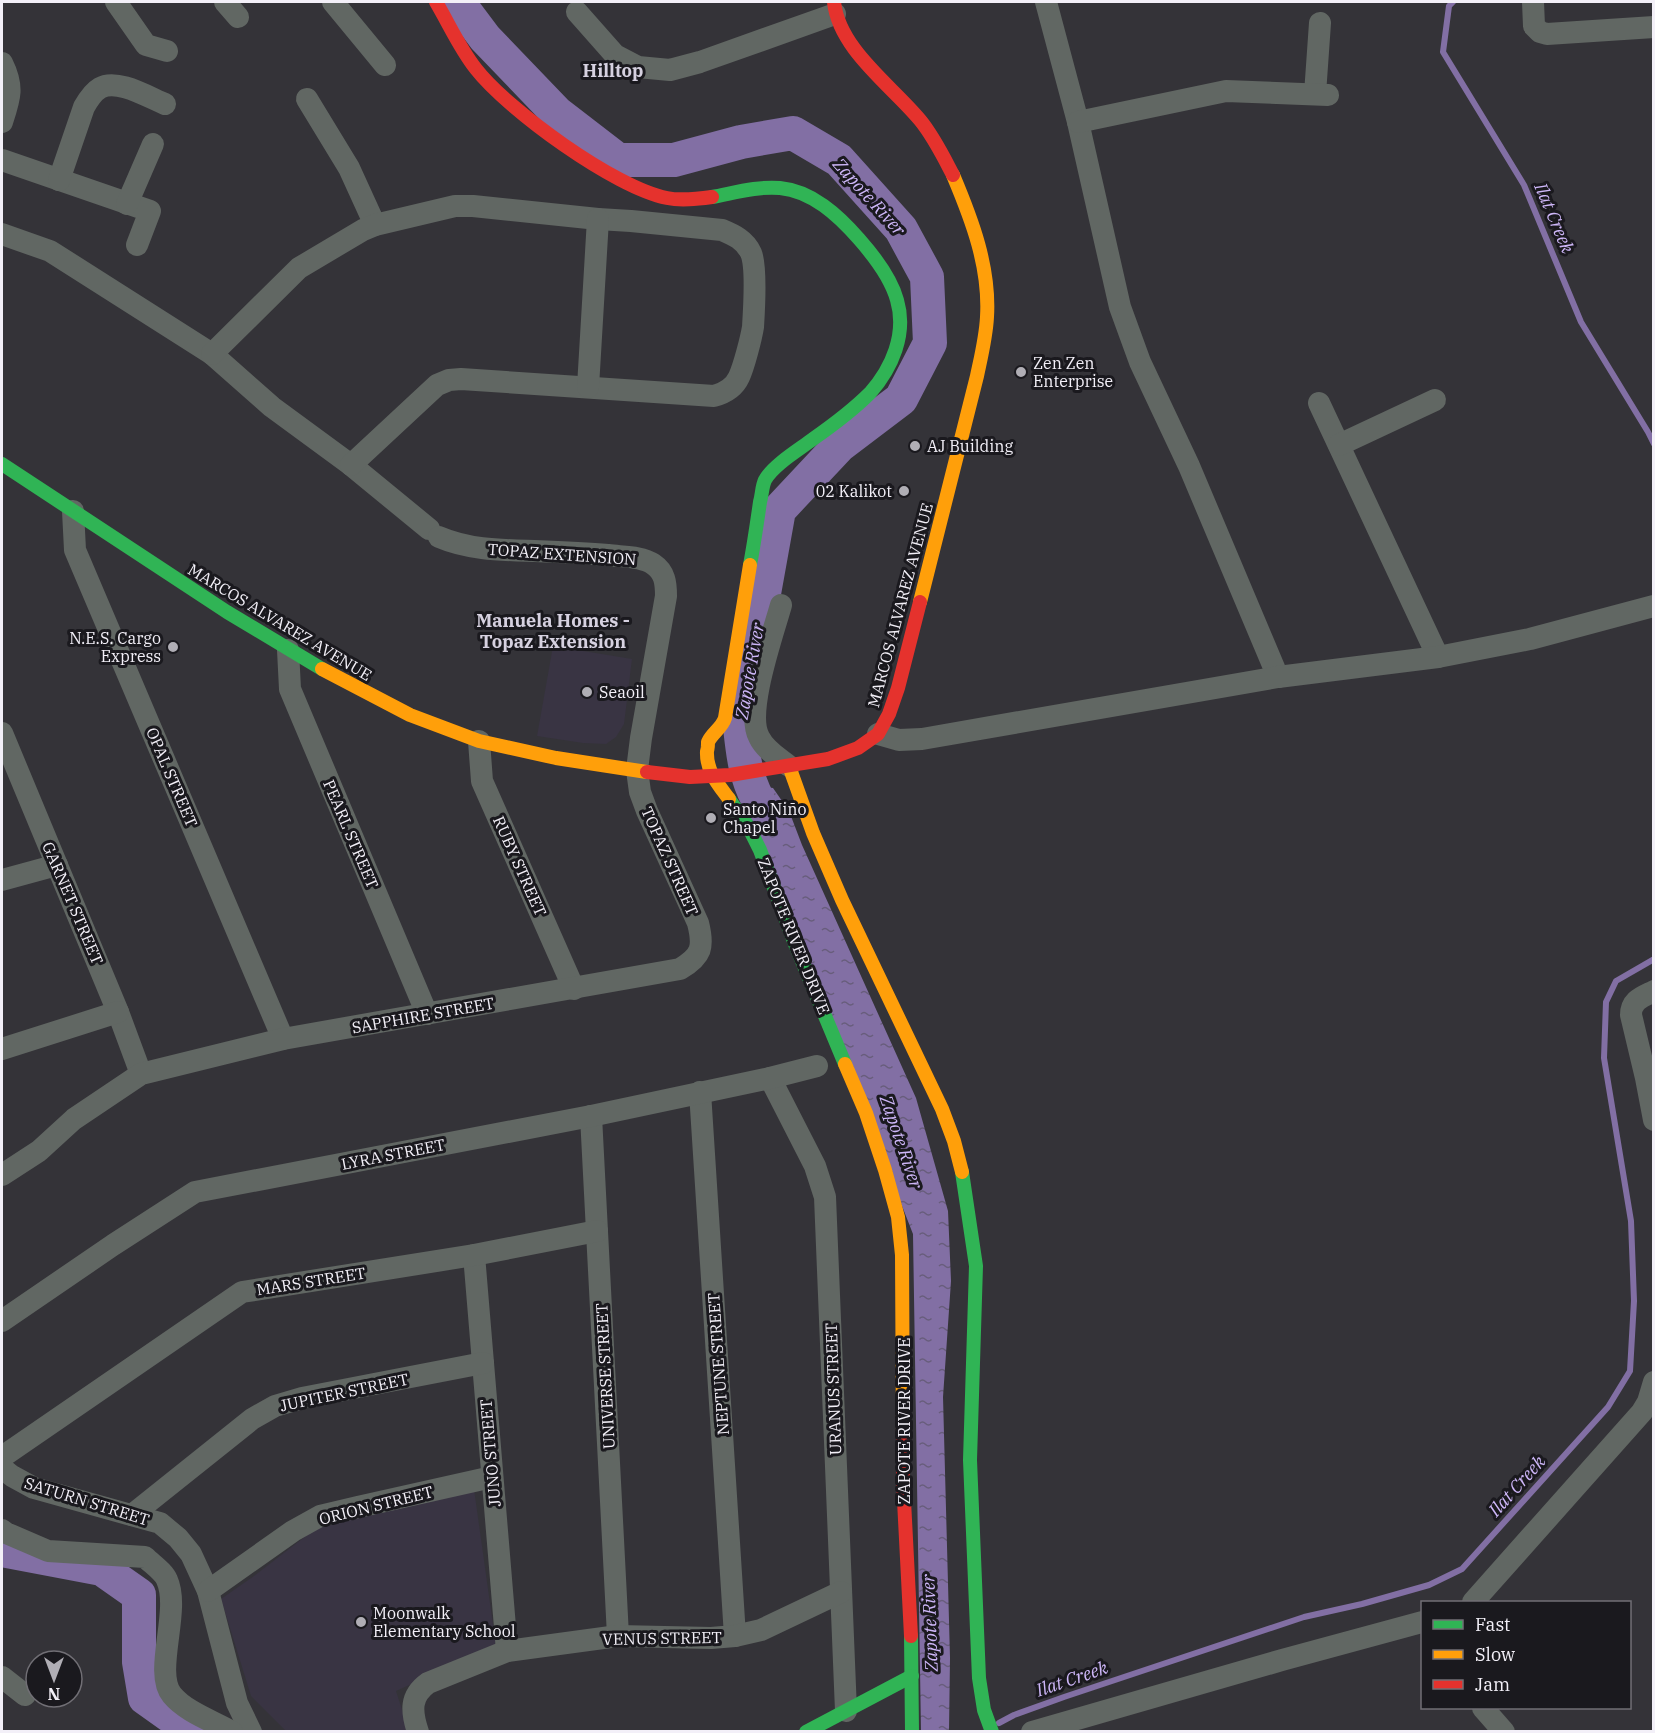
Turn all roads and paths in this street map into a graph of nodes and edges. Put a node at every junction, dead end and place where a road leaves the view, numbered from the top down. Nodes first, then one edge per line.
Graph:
1 (116, 2) edge
2 (333, 2) edge
3 (436, 2) edge
4 (1046, 2) edge
5 (1533, 2) edge
6 (835, 8) edge
7 (577, 12) dead end
8 (1320, 23) dead end
9 (1653, 27) edge
10 (166, 51) dead end
11 (2, 63) edge
12 (385, 65) dead end
13 (307, 99) dead end
14 (165, 104) dead end
15 (2, 122) edge
16 (1078, 122) junction
17 (153, 144) dead end
18 (2, 160) edge
19 (59, 180) junction
20 (127, 204) junction
21 (598, 219) junction
22 (375, 225) junction
23 (2, 234) edge
24 (137, 245) dead end
25 (212, 354) junction
26 (588, 387) junction
27 (1435, 400) dead end
28 (1319, 403) dead end
29 (1339, 445) junction
30 (2, 464) edge
31 (351, 465) junction
32 (73, 511) junction
33 (781, 605) dead end
34 (1653, 606) edge
35 (288, 650) junction
36 (1438, 657) junction
37 (1278, 677) junction
38 (2, 733) edge
39 (878, 734) junction
40 (479, 741) junction
41 (789, 766) junction
42 (637, 770) junction
43 (713, 777) junction
44 (57, 865) junction
45 (2, 880) edge
46 (700, 952) joint
47 (574, 988) junction
48 (1653, 991) edge
49 (118, 1012) junction
50 (427, 1014) junction
51 (283, 1039) junction
52 (2, 1049) edge
53 (817, 1066) dead end
54 (141, 1074) junction
55 (771, 1078) junction
56 (700, 1092) junction
57 (591, 1116) junction
58 (1653, 1120) edge
59 (2, 1175) edge
60 (597, 1232) junction
61 (474, 1255) junction
62 (2, 1321) edge
63 (483, 1363) junction
64 (1653, 1382) edge
65 (2, 1457) edge
66 (2, 1468) edge
67 (492, 1477) junction
68 (132, 1515) junction
69 (2, 1530) edge
70 (208, 1591) junction
71 (841, 1592) junction
72 (1474, 1601) edge
73 (1419, 1628) edge
74 (618, 1636) junction
75 (735, 1636) junction
76 (507, 1651) junction
77 (912, 1676) junction
78 (2, 1677) edge
79 (24, 1694) edge
80 (1485, 1709) edge
81 (846, 1712) junction
82 (232, 1731) edge
83 (251, 1731) edge
84 (418, 1731) edge
85 (807, 1731) edge
86 (912, 1731) edge
87 (992, 1731) edge
88 (1032, 1731) edge
89 (1504, 1731) edge

1 - 10 street
2 - 12 street
3 - 43 main road, ZAPOTE RIVER DRIVE
4 - 16 street
5 - 9 street
6 - 7 street
6 - 39 main road, MARCOS ALVAREZ AVENUE
8 - 16 street
11 - 15 street
13 - 22 street
14 - 19 street
16 - 37 street
17 - 20 street
18 - 19 street
19 - 20 street
20 - 24 street
21 - 22 street
21 - 26 street
21 - 26 street
22 - 25 street
23 - 25 street
25 - 31 street
26 - 31 street
27 - 29 street
28 - 29 street
29 - 36 street
30 - 32 main road, MARCOS ALVAREZ AVENUE
31 - 42 street, TOPAZ EXTENSION
32 - 35 main road, MARCOS ALVAREZ AVENUE
32 - 51 street, OPAL STREET
33 - 41 street
34 - 36 street
35 - 40 main road, MARCOS ALVAREZ AVENUE
35 - 50 street, PEARL STREET
36 - 37 street
37 - 39 street
38 - 44 street, GARNET STREET
39 - 41 main road, MARCOS ALVAREZ AVENUE
40 - 42 main road, MARCOS ALVAREZ AVENUE
40 - 47 street, RUBY STREET
41 - 43 main road, MARCOS ALVAREZ AVENUE
41 - 87 main road
42 - 43 main road, MARCOS ALVAREZ AVENUE
42 - 46 street, TOPAZ STREET
43 - 77 main road, ZAPOTE RIVER DRIVE
44 - 45 street
44 - 49 street, GARNET STREET
46 - 47 street, SAPPHIRE STREET
47 - 50 street, SAPPHIRE STREET
48 - 58 street
49 - 52 street
49 - 54 street, GARNET STREET
50 - 51 street, SAPPHIRE STREET
51 - 54 street, SAPPHIRE STREET
53 - 55 street, LYRA STREET
54 - 59 street
55 - 56 street, LYRA STREET
55 - 71 street, URANUS STREET
56 - 57 street, LYRA STREET
56 - 75 street, NEPTUNE STREET
57 - 60 street, UNIVERSE STREET
57 - 62 street, LYRA STREET
60 - 61 street, MARS STREET
60 - 74 street, UNIVERSE STREET
61 - 63 street, JUNO STREET
61 - 65 street, MARS STREET
63 - 67 street, JUNO STREET
63 - 68 street, JUPITER STREET
64 - 72 street
66 - 68 street, SATURN STREET
67 - 70 street, ORION STREET
67 - 76 street, JUNO STREET
68 - 70 street, SATURN STREET
69 - 82 street
70 - 83 street, SATURN STREET
71 - 75 street, VENUS STREET
71 - 81 street, URANUS STREET
73 - 88 street
74 - 75 street, VENUS STREET
74 - 76 street, VENUS STREET
76 - 84 street, VENUS STREET
77 - 81 main road
77 - 86 main road, ZAPOTE RIVER DRIVE
78 - 79 street
80 - 89 street
81 - 85 main road

